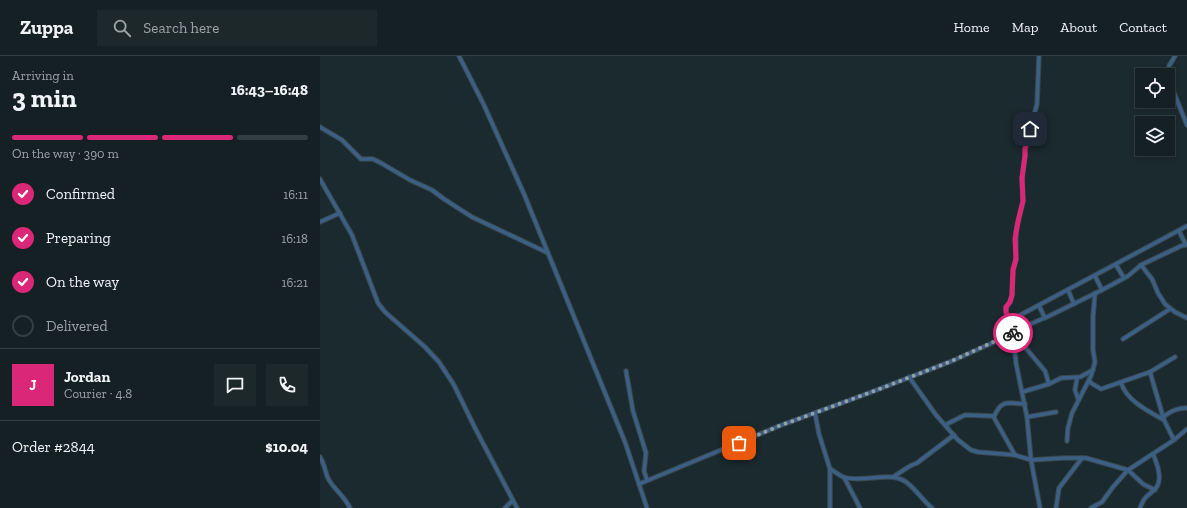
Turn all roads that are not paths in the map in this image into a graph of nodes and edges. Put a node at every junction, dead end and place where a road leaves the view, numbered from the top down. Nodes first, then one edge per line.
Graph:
1 (459, 56) edge
2 (1039, 56) edge
3 (1175, 56) edge
4 (1170, 68) edge
5 (1175, 94) edge
6 (1187, 125) edge
7 (320, 127) edge
8 (320, 179) edge
9 (340, 212) junction
10 (320, 222) edge
11 (1187, 226) edge
12 (1179, 231) junction
13 (1187, 244) edge
14 (548, 253) junction
15 (1116, 265) junction
16 (1141, 265) junction
17 (1095, 276) junction
18 (1124, 278) junction
19 (1068, 290) junction
20 (1102, 290) junction
21 (1096, 293) junction
22 (1074, 304) junction
23 (1039, 306) junction
24 (1170, 309) junction
25 (1017, 317) junction
26 (1044, 318) junction
27 (1187, 318) edge
28 (1009, 321) junction
29 (1022, 328) junction
30 (1013, 333) junction
31 (1123, 339) dead end
32 (1175, 357) dead end
33 (1092, 370) junction
34 (626, 371) dead end
35 (1150, 372) junction
36 (909, 377) junction
37 (1077, 378) junction
38 (1089, 380) junction
39 (1121, 383) junction
40 (1049, 384) junction
41 (1022, 392) junction
42 (1078, 399) junction
43 (1025, 404) junction
44 (1187, 408) edge
45 (1056, 412) dead end
46 (815, 413) junction
47 (994, 417) junction
48 (1027, 417) junction
49 (1164, 418) junction
50 (945, 425) junction
51 (1187, 429) edge
52 (954, 435) junction
53 (1174, 440) junction
54 (1067, 442) dead end
55 (1153, 454) junction
56 (1015, 455) junction
57 (320, 457) edge
58 (1082, 458) junction
59 (1031, 460) junction
60 (830, 469) junction
61 (1128, 470) junction
62 (844, 477) junction
63 (894, 477) junction
64 (647, 480) junction
65 (639, 484) junction
66 (1155, 490) junction
67 (512, 501) junction
68 (350, 508) edge
69 (505, 508) edge
70 (517, 508) edge
71 (646, 508) edge
72 (830, 508) edge
73 (860, 508) edge
74 (932, 508) edge
75 (1040, 508) edge
76 (1056, 508) edge
77 (1091, 508) edge
78 (1140, 508) edge

1 - 14 street
2 - 28 street
3 - 4 street
5 - 6 street
7 - 14 street
8 - 9 street
9 - 10 street
9 - 67 street
11 - 12 street
12 - 13 street
12 - 15 street
13 - 16 street
14 - 65 street
15 - 17 street
15 - 18 street
16 - 18 street
16 - 24 street
17 - 19 street
17 - 20 street
18 - 20 street
19 - 22 street
19 - 23 street
20 - 21 street
21 - 22 street
21 - 33 street
22 - 26 street
23 - 25 street
23 - 26 street
24 - 27 street
24 - 31 street
25 - 28 street
25 - 29 street
26 - 29 street
28 - 30 street
29 - 30 street
30 - 36 street
30 - 40 street
30 - 41 street
32 - 35 street
33 - 37 street
33 - 38 street
34 - 64 street
35 - 39 street
35 - 49 street
36 - 46 street
36 - 50 street
37 - 40 street
37 - 42 street
38 - 39 street
38 - 42 street
39 - 49 street
40 - 41 street
41 - 43 street
42 - 54 street
43 - 47 street
43 - 48 street
44 - 49 street
45 - 48 street
46 - 60 street
46 - 64 street
47 - 50 street
47 - 56 street
48 - 59 street
49 - 53 street
50 - 52 street
51 - 53 street
52 - 56 street
52 - 63 street
53 - 55 street
55 - 61 street
55 - 66 street
56 - 59 street
57 - 68 street
58 - 59 street
58 - 61 street
58 - 76 street
59 - 75 street
60 - 62 street
60 - 72 street
61 - 66 street
61 - 77 street
62 - 63 street
62 - 73 street
63 - 74 street
64 - 65 street
65 - 71 street
66 - 78 street
67 - 69 street
67 - 70 street

